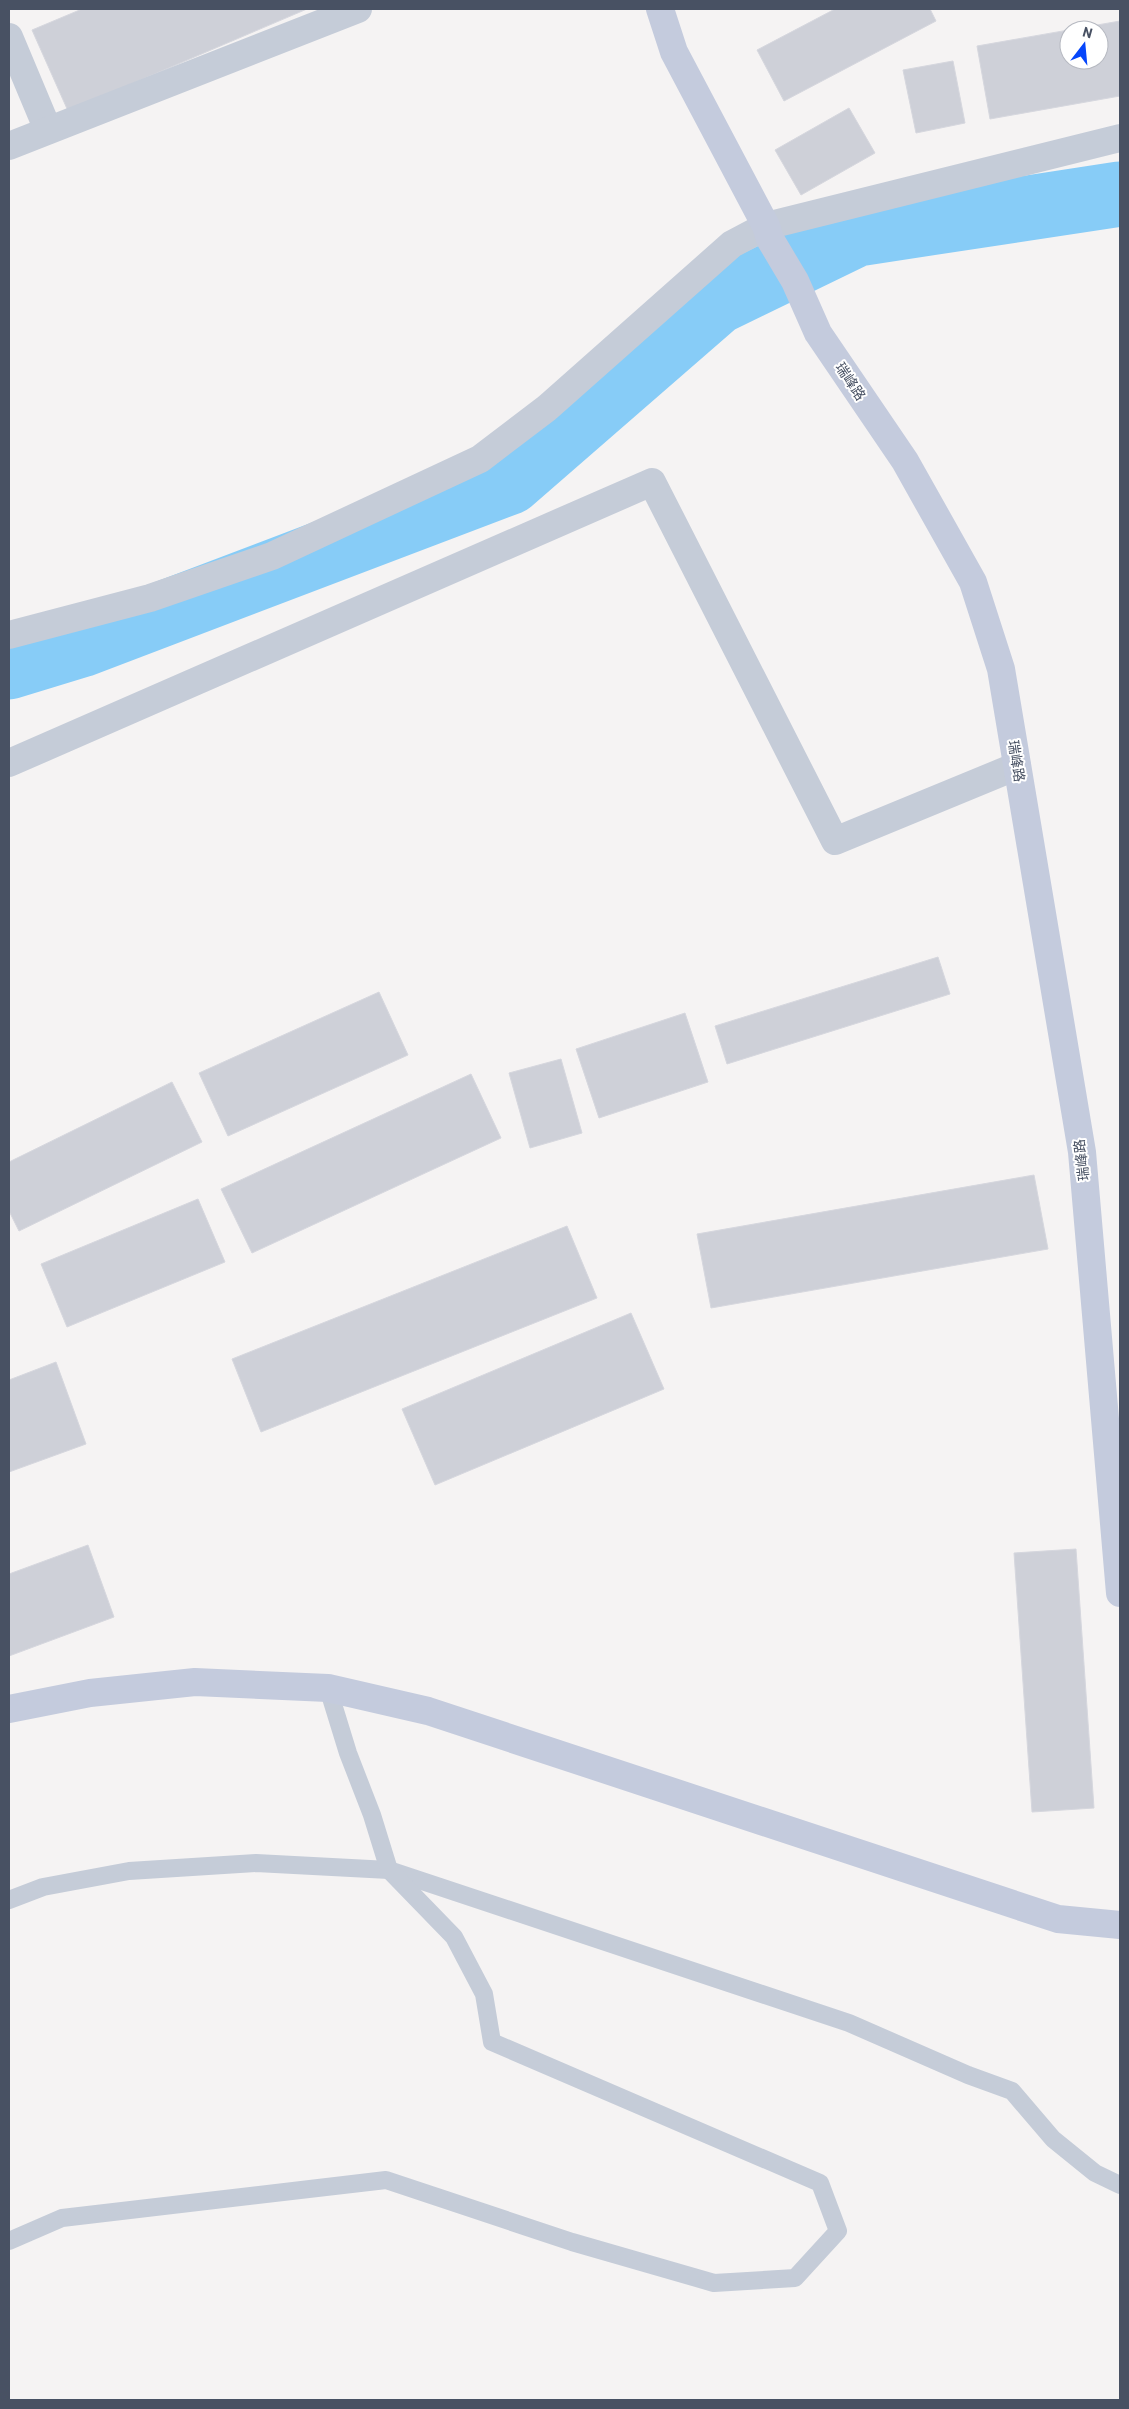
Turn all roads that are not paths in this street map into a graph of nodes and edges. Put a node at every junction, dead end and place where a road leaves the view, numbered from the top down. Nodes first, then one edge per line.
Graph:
1 (358, 9) edge
2 (660, 9) edge
3 (9, 37) edge
4 (48, 130) junction
5 (1120, 138) edge
6 (9, 146) edge
7 (768, 232) junction
8 (9, 635) edge
9 (9, 763) edge
10 (1018, 766) junction
11 (1120, 1593) edge
12 (328, 1688) junction
13 (9, 1709) edge
14 (389, 1870) junction
15 (9, 1900) edge
16 (1120, 1925) edge
17 (1120, 2185) edge
18 (9, 2241) edge

1 - 4 street
2 - 7 street, 瑞峰路
3 - 4 street
4 - 6 street
5 - 7 street
7 - 8 street
7 - 10 street, 瑞峰路
9 - 10 street
10 - 11 street, 瑞峰路
12 - 13 street
12 - 14 lane
12 - 16 street
14 - 15 lane
14 - 17 lane
14 - 18 lane

